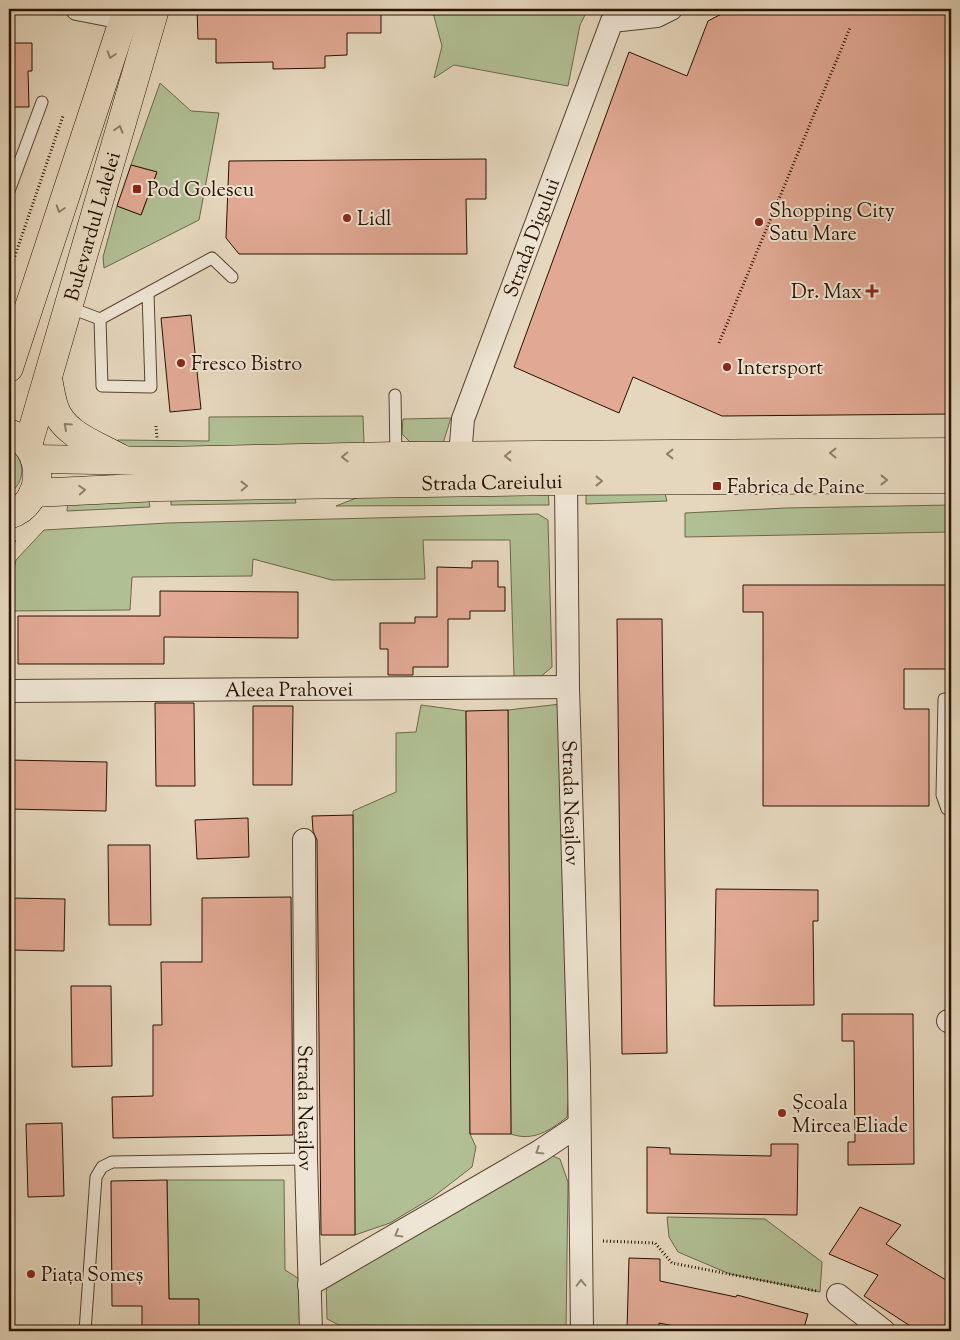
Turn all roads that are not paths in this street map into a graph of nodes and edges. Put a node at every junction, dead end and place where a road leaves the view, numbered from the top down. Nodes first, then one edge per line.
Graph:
1 (77, 9) edge
2 (155, 9) edge
3 (671, 9) edge
4 (125, 13) edge
5 (614, 15) edge
6 (42, 102) dead end
7 (9, 191) edge
8 (232, 277) dead end
9 (148, 293) junction
10 (68, 307) junction
11 (100, 318) junction
12 (9, 368) edge
13 (48, 378) junction
14 (395, 395) dead end
15 (24, 446) edge
16 (951, 452) edge
17 (396, 456) junction
18 (460, 456) junction
19 (124, 460) junction
20 (951, 480) edge
21 (566, 481) junction
22 (33, 493) junction
23 (15, 524) edge
24 (568, 687) junction
25 (9, 691) edge
26 (944, 699) dead end
27 (951, 811) edge
28 (304, 840) dead end
29 (580, 1125) junction
30 (306, 1159) junction
31 (310, 1285) junction
32 (838, 1295) road end
33 (85, 1331) edge
34 (311, 1331) edge
35 (582, 1331) edge
36 (884, 1331) edge

1 - 4 street
10 -> 2 main road, Bulevardul Lalelei
3 - 5 street, Strada Digului
4 -> 12 main road, Bulevardul Lalelei
5 - 18 street, Strada Digului
6 - 7 lane
8 - 9 lane
9 - 11 lane
9 - 11 lane
10 - 11 lane
10 - 13 main road, Bulevardul Lalelei
13 - 15 main road, Bulevardul Lalelei
19 -> 13 main road
14 - 17 lane
15 - 19 main road, Strada Careiului
15 - 22 main road, Bulevardul Lalelei
16 -> 18 main road, Strada Careiului
17 - 18 main road, Strada Careiului
17 -> 19 main road, Strada Careiului
21 -> 20 main road, Strada Careiului
22 -> 21 main road, Strada Careiului
21 - 24 street, Strada Neajlov
22 - 23 main road
24 - 25 street, Aleea Prahovei
24 - 29 street, Strada Neajlov
26 - 27 lane
28 - 30 street, Strada Neajlov
29 -> 31 street
35 -> 29 street, Strada Neajlov
30 - 31 street, Strada Neajlov
30 - 33 lane
31 - 34 street, Strada Neajlov
32 - 36 street

